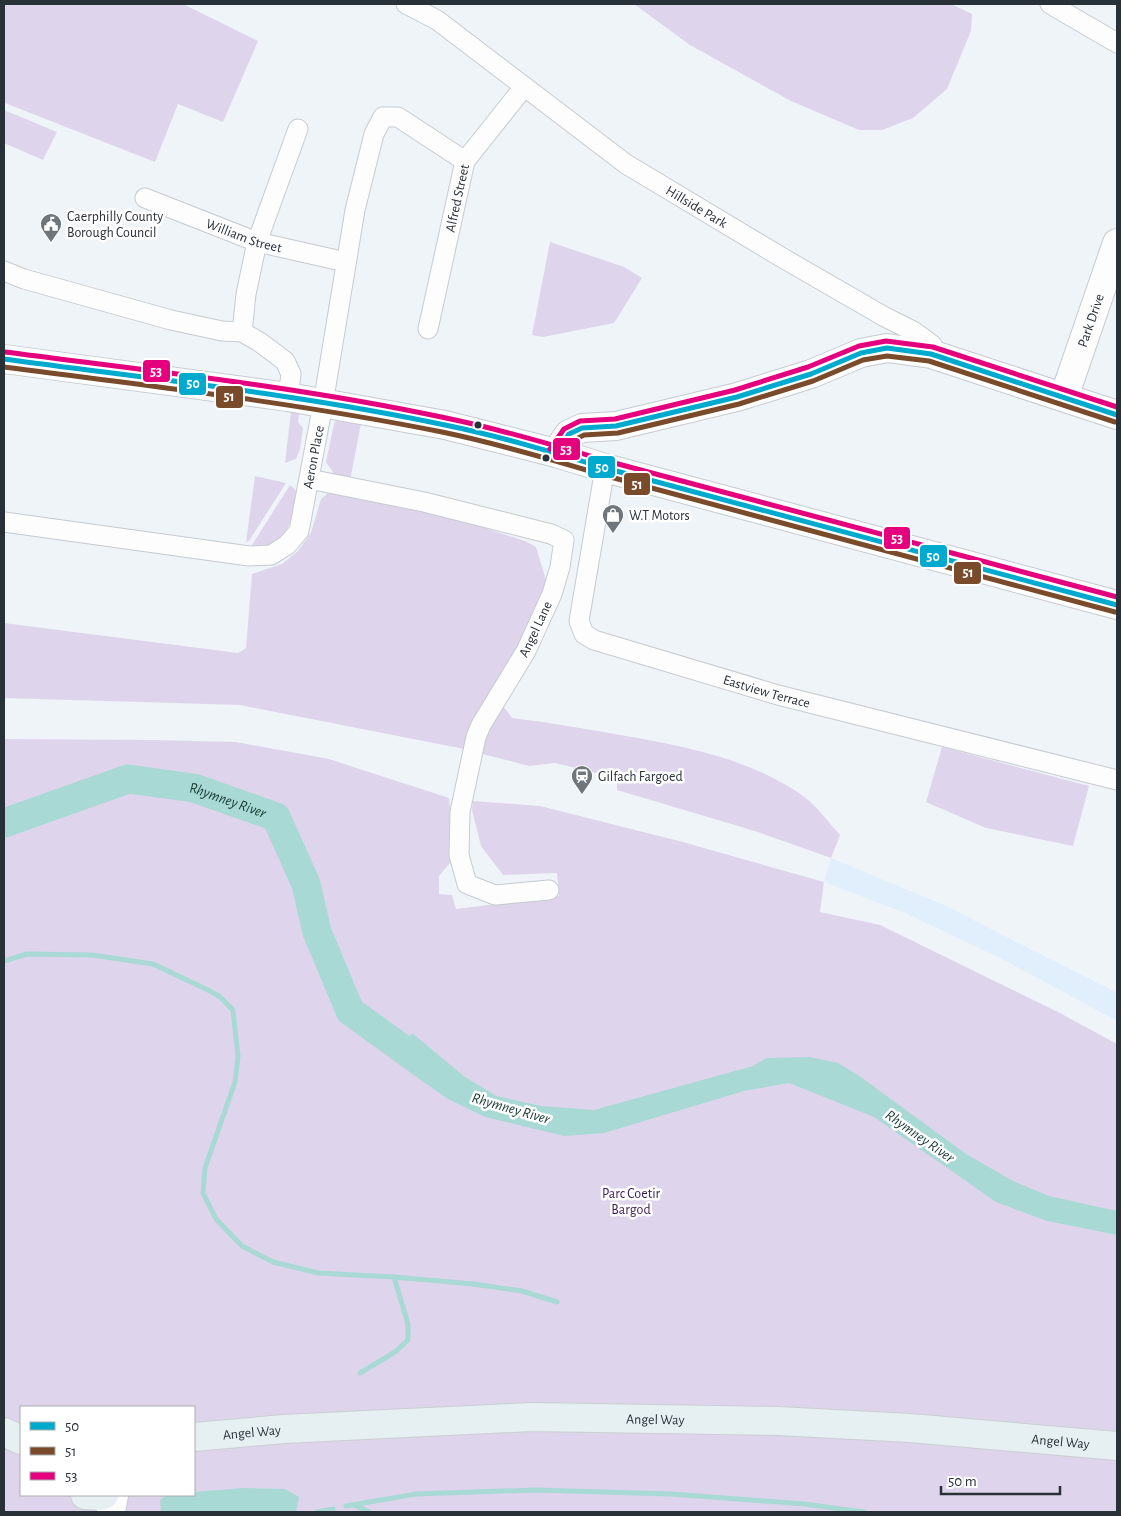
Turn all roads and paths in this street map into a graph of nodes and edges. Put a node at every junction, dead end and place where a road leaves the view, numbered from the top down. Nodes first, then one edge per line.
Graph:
1 (406, 4) edge
2 (1050, 4) edge
3 (1117, 43) edge
4 (524, 87) junction
5 (298, 129) dead end
6 (465, 161) junction
7 (145, 198) dead end
8 (257, 242) junction
9 (1117, 243) edge
10 (346, 262) junction
11 (4, 271) edge
12 (428, 329) dead end
13 (242, 332) junction
14 (931, 354) junction
15 (4, 359) edge
16 (288, 396) junction
17 (1064, 397) junction
18 (323, 404) junction
19 (1117, 415) edge
20 (616, 426) junction
21 (556, 453) junction
22 (605, 468) junction
23 (309, 479) junction
24 (4, 522) edge
25 (1117, 605) edge
26 (1117, 780) edge
27 (549, 890) dead end
28 (4, 1432) edge
29 (195, 1438) edge
30 (20, 1440) edge
31 (1117, 1446) edge
32 (81, 1496) edge
33 (114, 1496) edge
34 (88, 1512) edge
35 (111, 1512) edge

1 - 4 street, Hillside Park
2 - 3 street
4 - 6 street, Alfred Street
4 - 14 street, Hillside Park
5 - 8 street
6 - 10 street, Aeron Place
6 - 12 street, Alfred Street
7 - 8 street, William Street
8 - 10 street, William Street
8 - 13 street
9 - 17 street, Park Drive
10 - 18 street, Aeron Place
11 - 13 street
13 - 16 street
14 - 17 street
14 - 20 street
15 - 16 street
16 - 18 street
17 - 19 street
18 - 21 street
18 - 23 street, Aeron Place
20 - 21 street
20 - 22 street
21 - 22 street
22 - 25 street
22 - 26 street, Eastview Terrace
23 - 24 street, Aeron Place
23 - 27 street, Angel Lane
28 - 30 main road
29 - 31 main road, Angel Way
32 - 34 street
33 - 35 street

